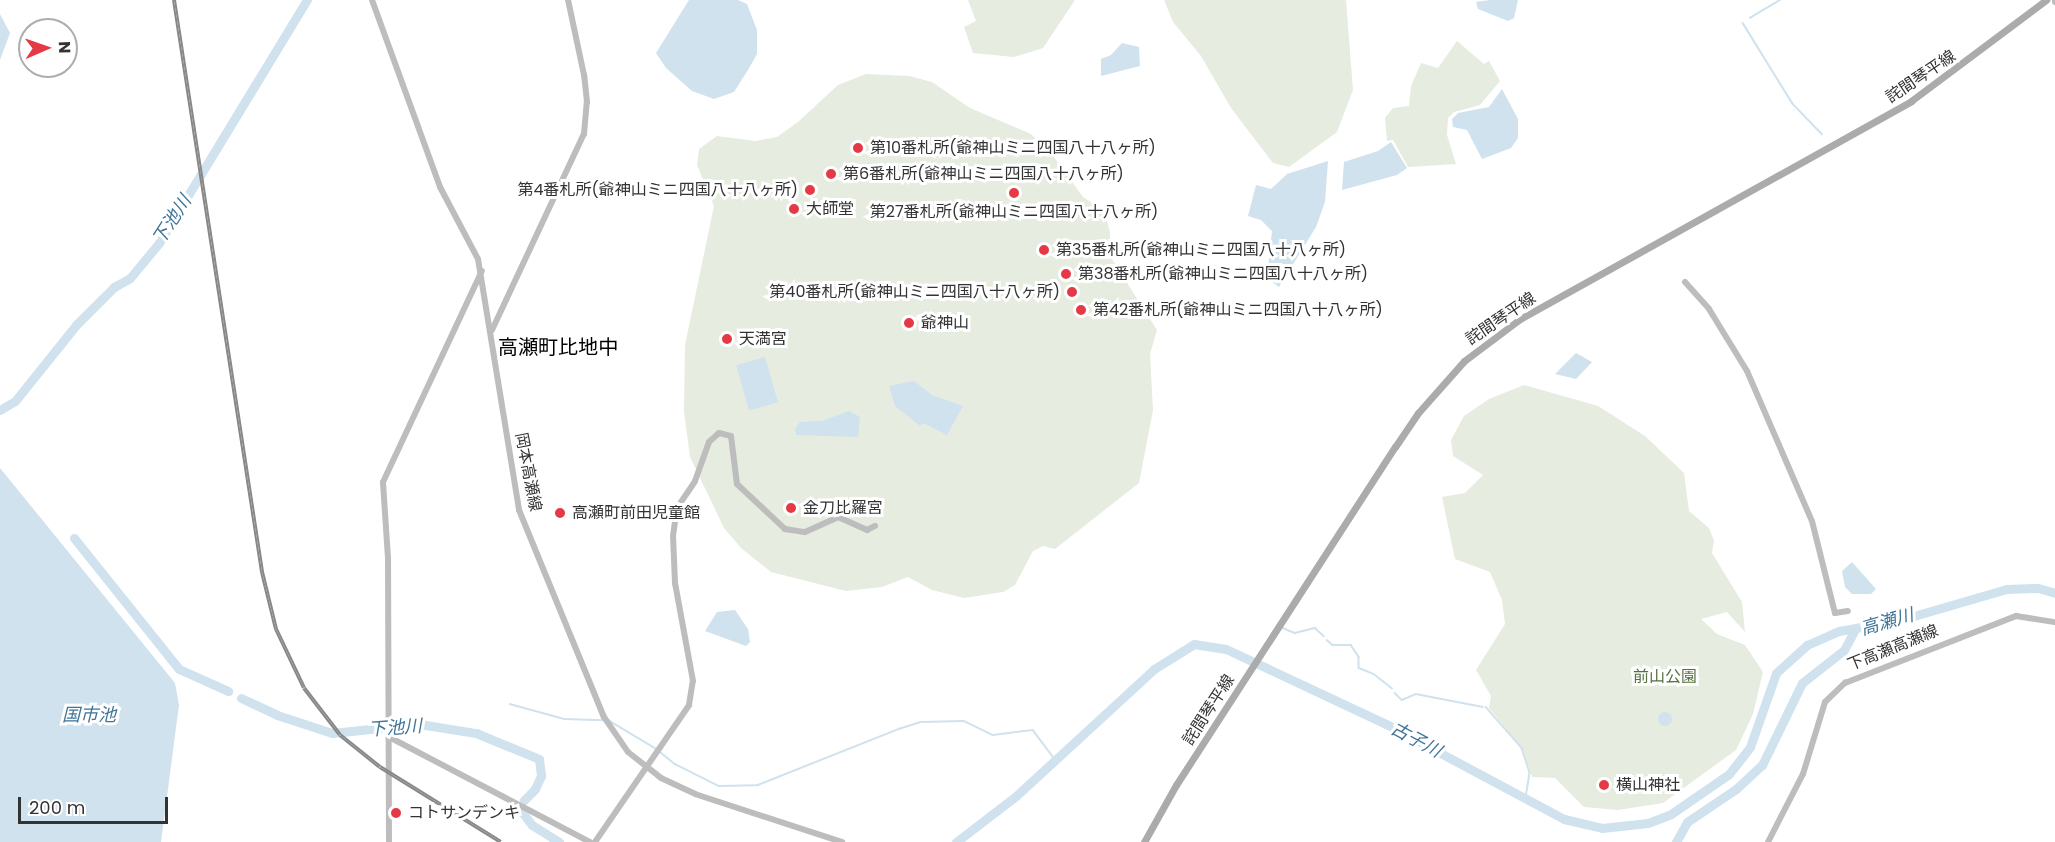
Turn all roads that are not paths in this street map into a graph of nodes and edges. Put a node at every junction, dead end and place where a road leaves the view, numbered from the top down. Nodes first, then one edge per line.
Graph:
1 (372, 0) edge
2 (568, 0) edge
3 (2046, 0) edge
4 (482, 272) junction
5 (1685, 282) dead end
6 (492, 331) junction
7 (875, 526) dead end
8 (1848, 611) dead end
9 (2055, 622) edge
10 (389, 737) junction
11 (647, 768) junction
12 (388, 842) edge
13 (590, 842) edge
14 (595, 842) edge
15 (842, 842) edge
16 (1144, 842) edge
17 (1768, 842) edge

1 - 4 street, 岡本高瀬線
2 - 6 street
3 - 16 main road, 詫間琴平線
4 - 6 street, 岡本高瀬線
4 - 10 street
5 - 8 street
6 - 11 street, 岡本高瀬線
7 - 11 street
9 - 17 street, 下高瀬高瀬線
10 - 12 street
10 - 13 street
11 - 14 street
11 - 15 street, 岡本高瀬線

